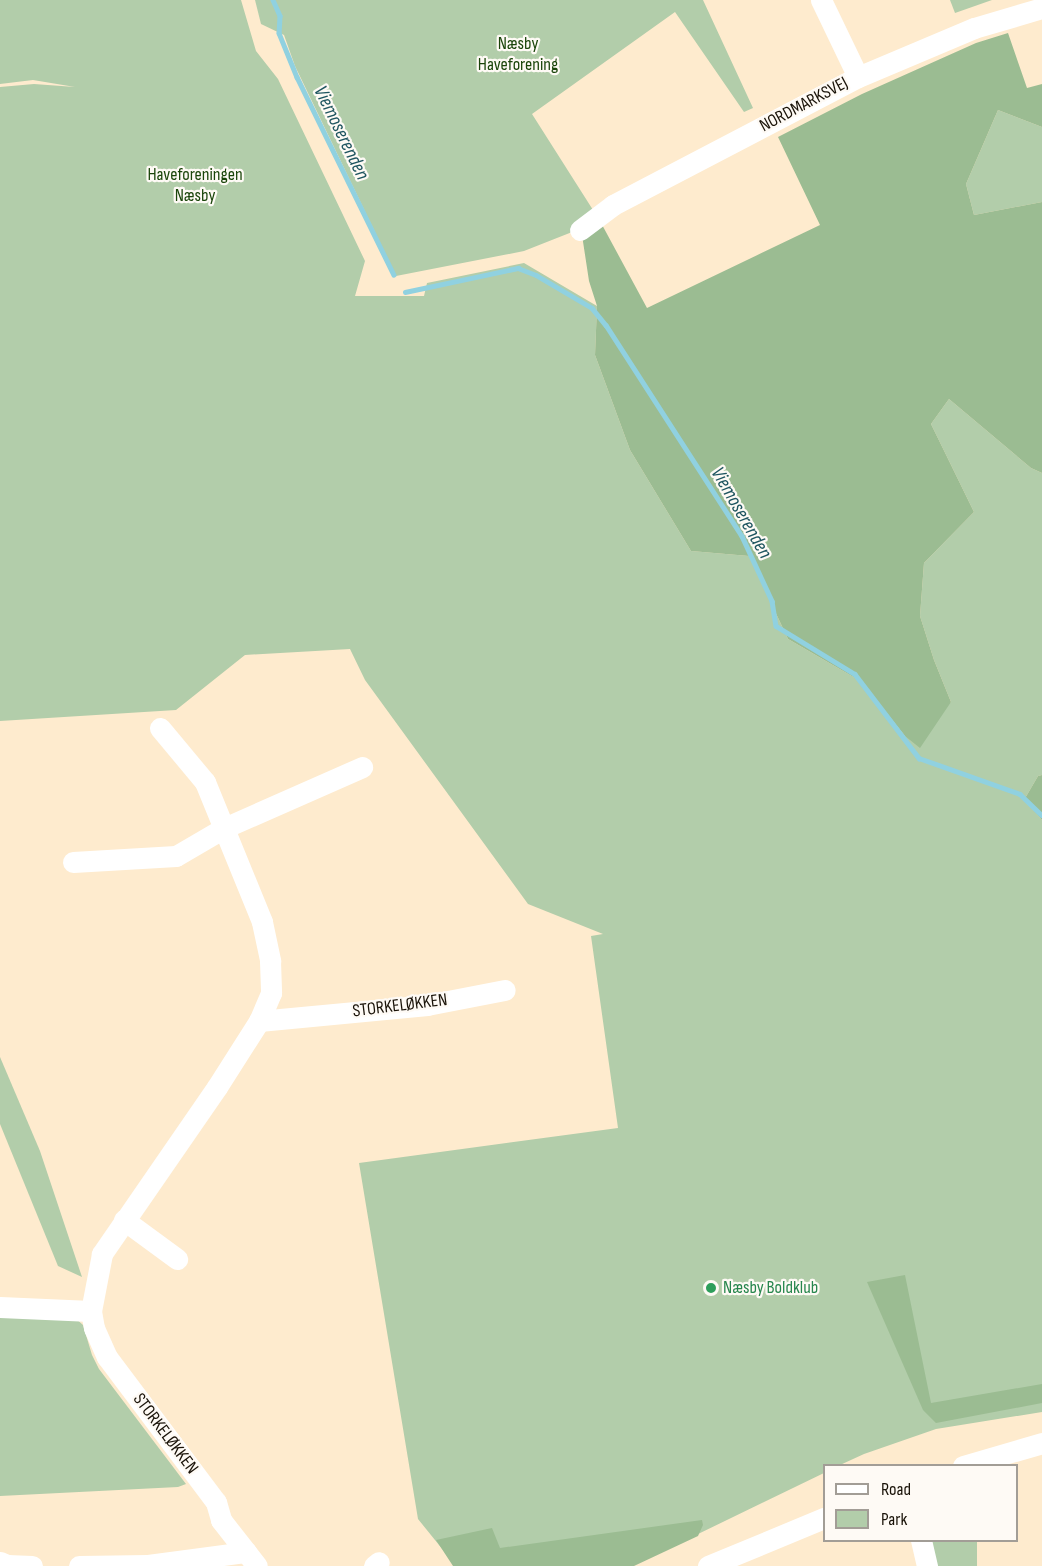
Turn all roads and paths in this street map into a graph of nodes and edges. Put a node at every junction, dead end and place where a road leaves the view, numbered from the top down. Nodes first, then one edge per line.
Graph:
1 (821, 0) edge
2 (1042, 8) edge
3 (858, 77) junction
4 (580, 231) dead end
5 (160, 728) dead end
6 (362, 768) dead end
7 (224, 828) junction
8 (73, 862) dead end
9 (505, 990) dead end
10 (259, 1020) junction
11 (124, 1220) junction
12 (177, 1259) dead end
13 (0, 1307) edge
14 (90, 1311) junction
15 (1042, 1443) edge
16 (970, 1464) edge
17 (823, 1519) edge
18 (921, 1542) edge
19 (252, 1559) edge
20 (0, 1562) edge
21 (32, 1566) edge
22 (80, 1566) edge
23 (708, 1566) edge
24 (927, 1566) edge

1 - 3 street
2 - 3 street, NORDMARKSVEJ
3 - 4 street, NORDMARKSVEJ
5 - 7 street, STORKELØKKEN
6 - 7 street
7 - 8 street
7 - 10 street, STORKELØKKEN
9 - 10 street, STORKELØKKEN
10 - 11 street, STORKELØKKEN
11 - 12 street
11 - 14 street, STORKELØKKEN
13 - 14 street
14 - 19 street, STORKELØKKEN
15 - 16 street
17 - 23 street
18 - 24 street
19 - 22 street, STORKELØKKEN
20 - 21 street

